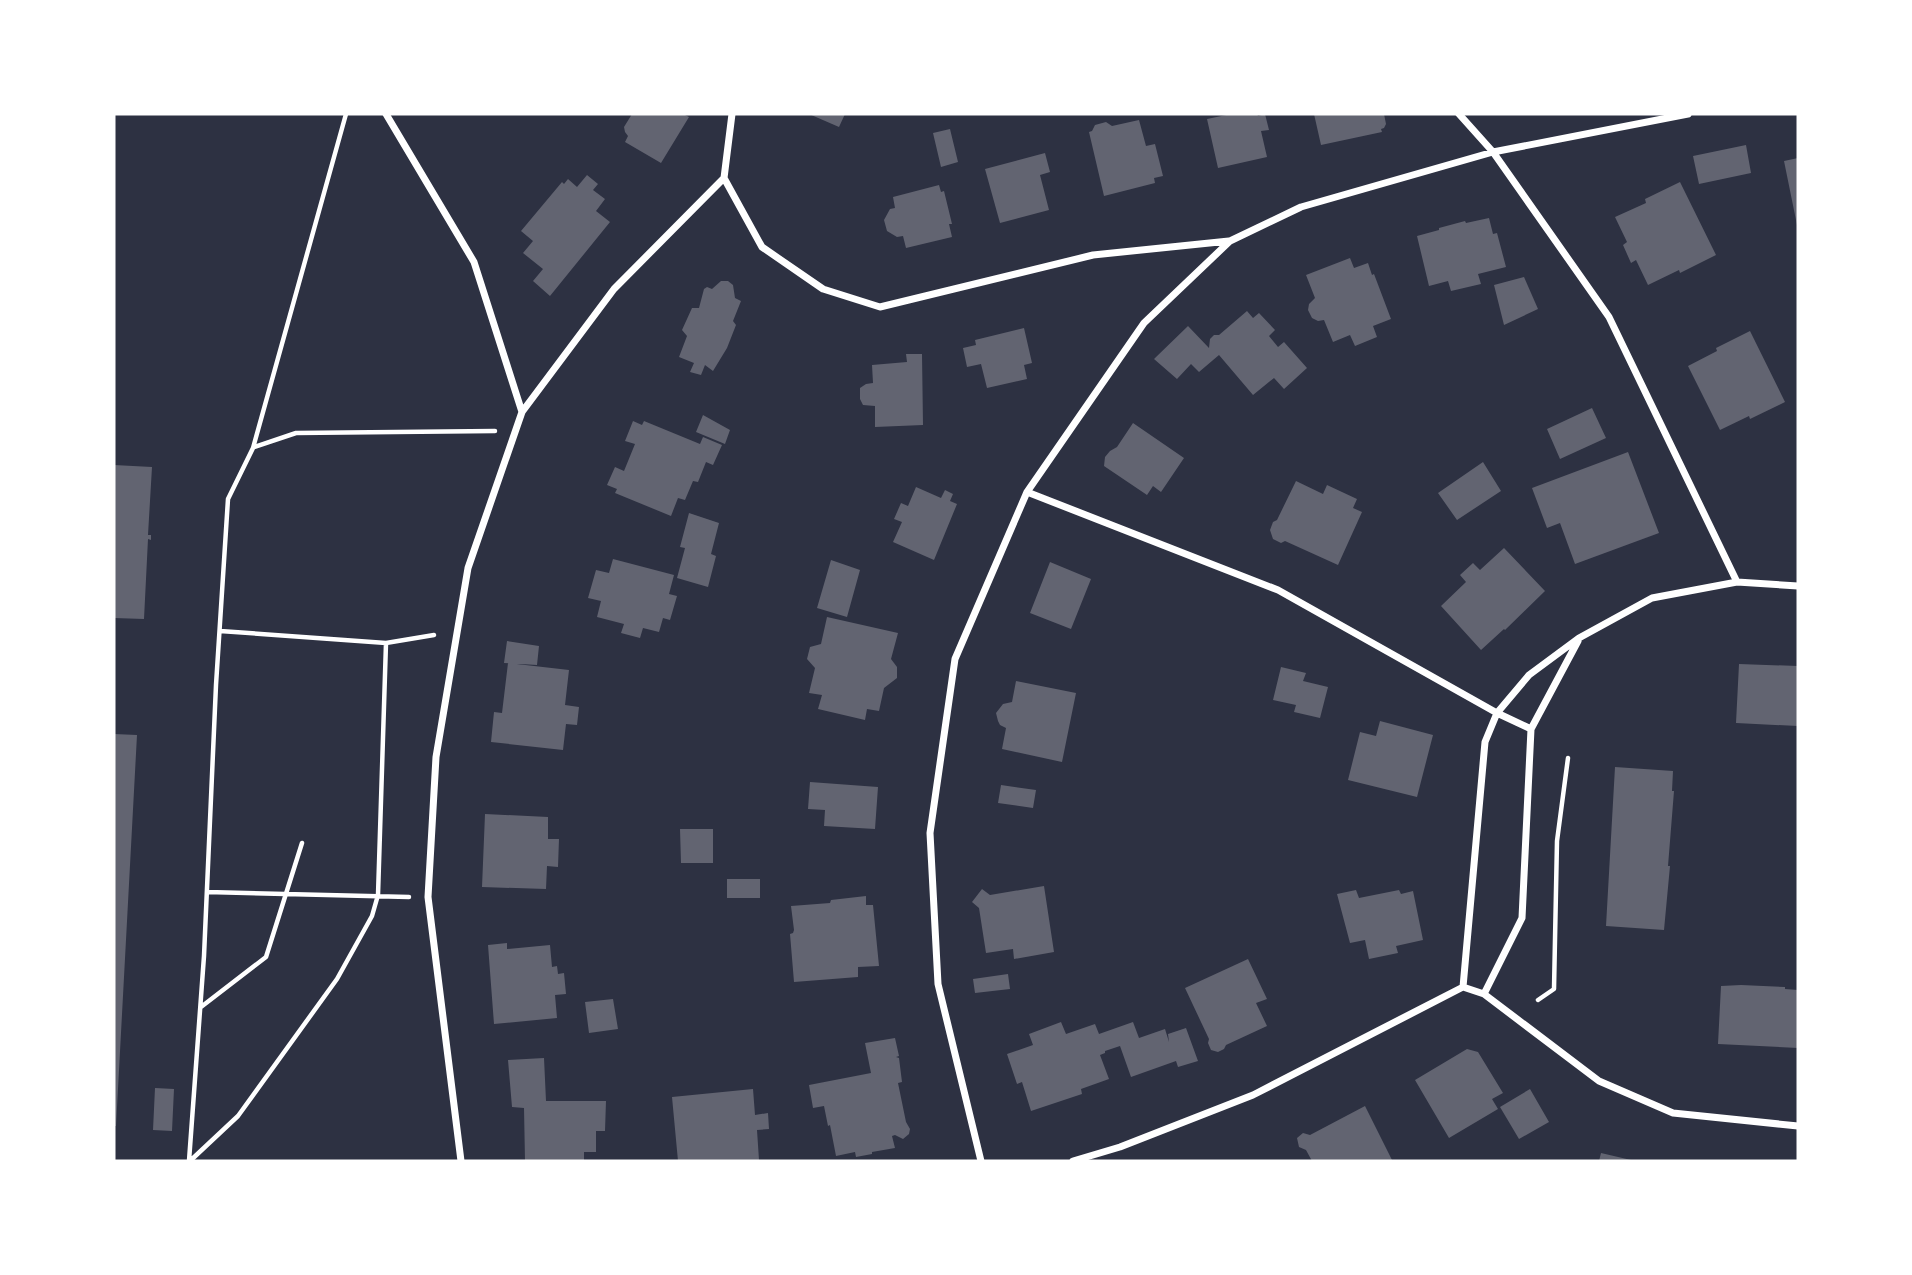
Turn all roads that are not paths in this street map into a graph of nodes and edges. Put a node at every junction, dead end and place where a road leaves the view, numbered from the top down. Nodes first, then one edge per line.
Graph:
1 (386, 114) edge
2 (732, 114) edge
3 (1459, 114) edge
4 (1688, 114) edge
5 (1493, 152) junction
6 (724, 178) junction
7 (1230, 240) junction
8 (522, 412) junction
9 (1027, 492) junction
10 (1737, 582) junction
11 (1798, 586) edge
12 (1579, 638) junction
13 (1497, 713) junction
14 (1531, 729) junction
15 (1463, 987) junction
16 (1483, 994) junction
17 (1798, 1126) edge
18 (461, 1161) edge
19 (981, 1161) edge
20 (1073, 1161) edge

1 - 8 street
2 - 6 street
3 - 5 street
4 - 5 street
5 - 7 street
5 - 10 street
6 - 7 street
6 - 8 street
7 - 9 street
8 - 18 street
9 - 13 street
9 - 19 street
10 - 11 street
10 - 12 street
12 - 13 street
12 - 14 street
13 - 14 street
13 - 15 street
14 - 16 street
15 - 16 street
15 - 20 street
16 - 17 street

